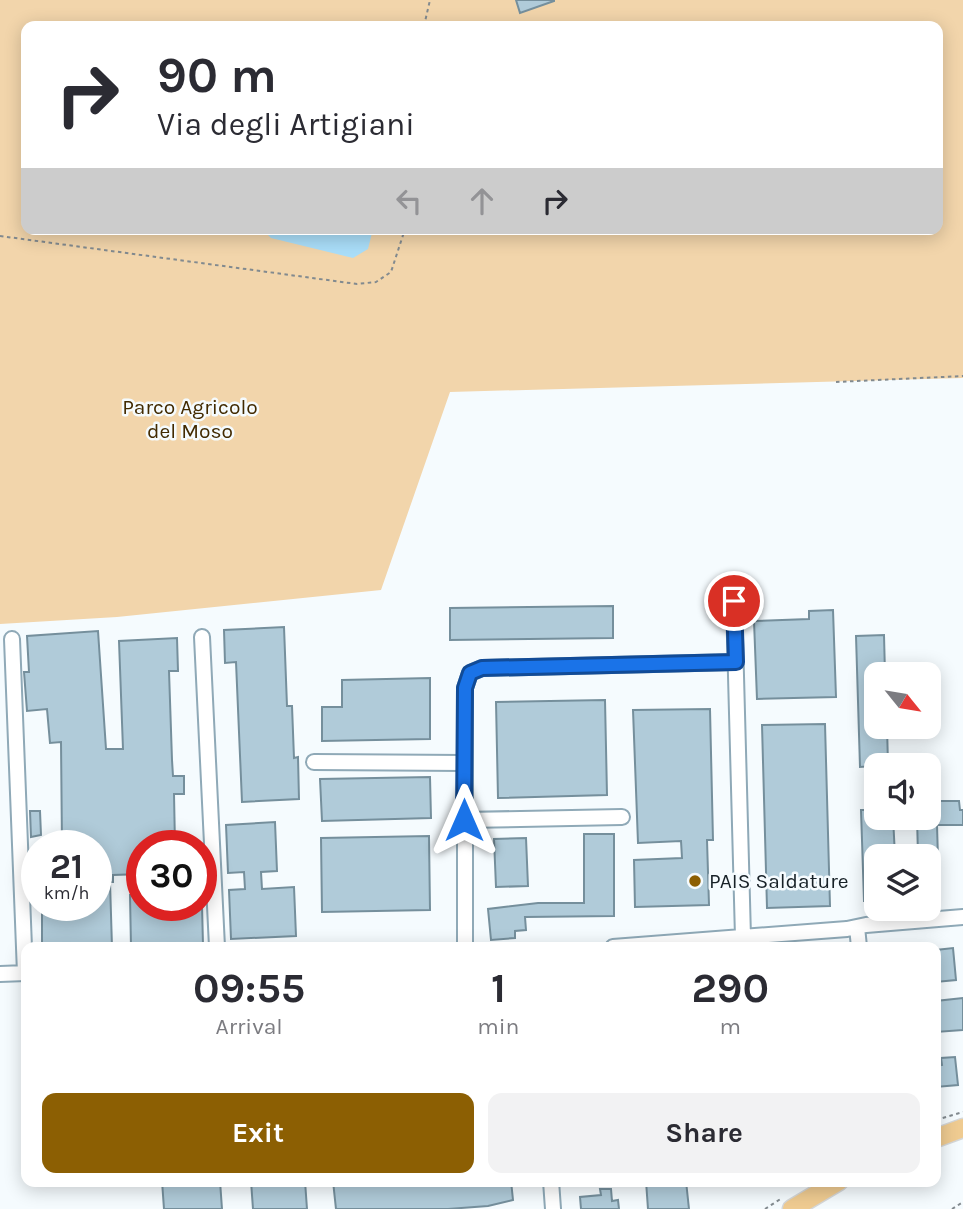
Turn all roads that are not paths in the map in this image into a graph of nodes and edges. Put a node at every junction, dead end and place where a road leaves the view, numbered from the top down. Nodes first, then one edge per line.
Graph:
1 (734, 601) dead end
2 (202, 637) dead end
3 (12, 639) dead end
4 (736, 662) junction
5 (314, 762) dead end
6 (464, 763) junction
7 (622, 817) dead end
8 (464, 820) junction
9 (963, 917) edge
10 (857, 927) junction
11 (743, 937) junction
12 (25, 942) edge
13 (218, 942) edge
14 (465, 942) edge
15 (678, 942) edge
16 (858, 942) edge
17 (21, 973) edge
18 (0, 974) edge
19 (963, 1128) edge
20 (941, 1136) edge
21 (551, 1187) edge
22 (829, 1187) edge
23 (553, 1209) edge
24 (792, 1209) edge

1 - 4 street
2 - 13 street
3 - 12 street
4 - 6 street
4 - 11 street
5 - 6 street
6 - 8 street
7 - 8 street
8 - 14 street
9 - 10 street
10 - 11 street
10 - 16 street
11 - 15 street
17 - 18 street
19 - 20 main road
21 - 23 street
22 - 24 main road

